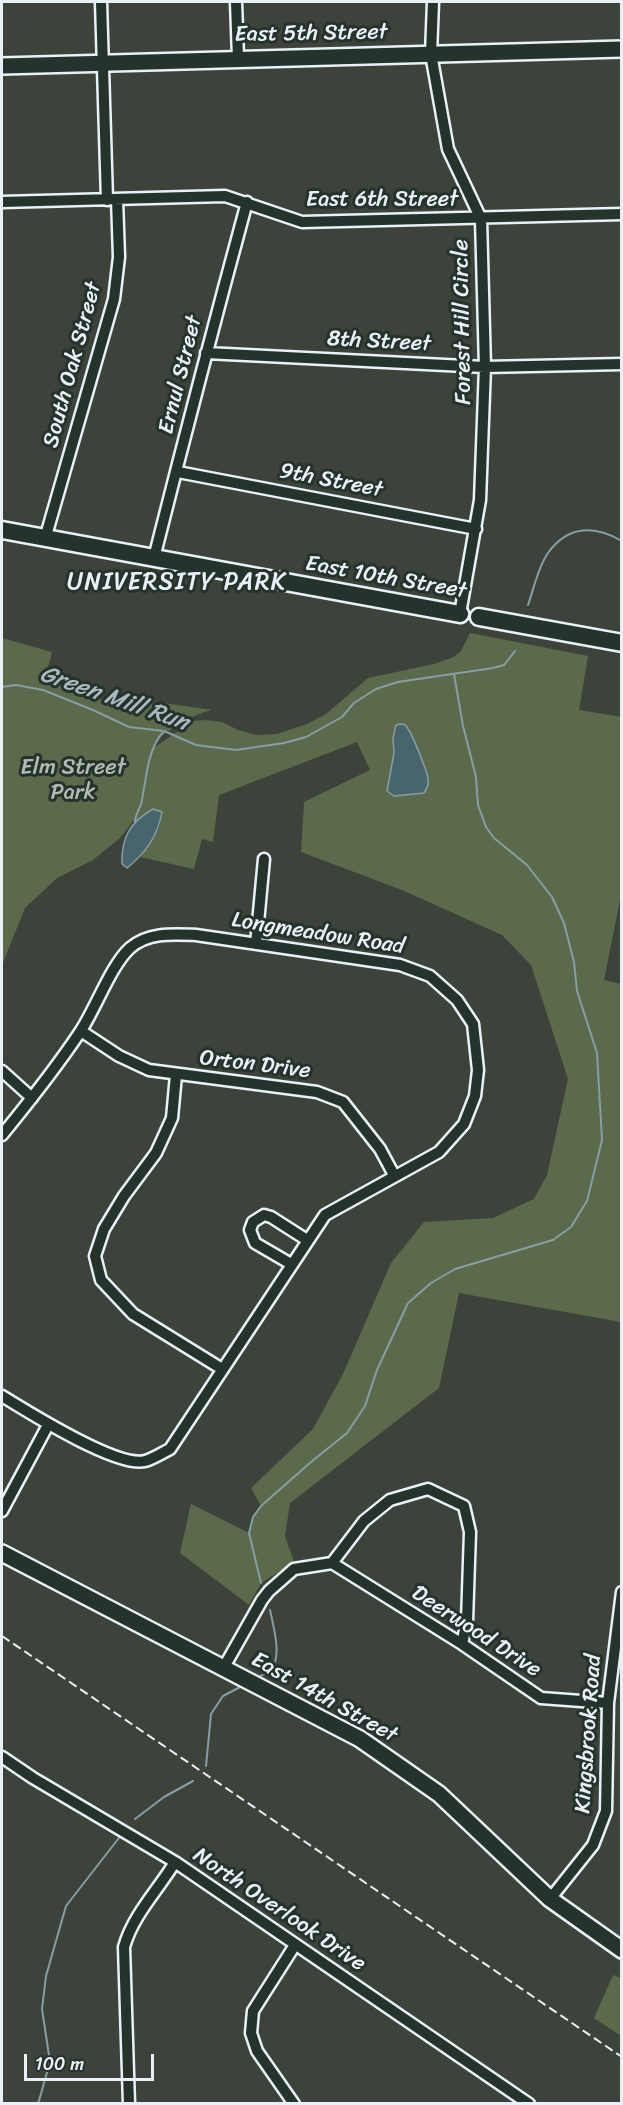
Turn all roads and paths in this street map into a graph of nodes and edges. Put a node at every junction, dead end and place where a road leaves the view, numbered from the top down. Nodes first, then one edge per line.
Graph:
1 (101, 2) edge
2 (236, 2) edge
3 (433, 2) edge
4 (621, 49) edge
5 (431, 54) junction
6 (238, 58) junction
7 (104, 63) junction
8 (2, 66) edge
9 (112, 200) junction
10 (2, 202) edge
11 (247, 202) junction
12 (621, 214) edge
13 (481, 219) junction
14 (206, 353) junction
15 (621, 364) edge
16 (485, 367) junction
17 (178, 472) junction
18 (476, 529) junction
19 (2, 530) edge
20 (45, 539) junction
21 (154, 558) junction
22 (460, 614) junction
23 (479, 617) joint
24 (621, 643) edge
25 (264, 859) dead end
26 (256, 944) junction
27 (81, 1031) junction
28 (2, 1071) edge
29 (176, 1075) junction
30 (32, 1098) junction
31 (2, 1135) edge
32 (394, 1175) junction
33 (307, 1240) junction
34 (291, 1264) junction
35 (222, 1369) junction
36 (2, 1396) edge
37 (48, 1425) junction
38 (2, 1511) edge
39 (2, 1553) edge
40 (332, 1563) junction
41 (621, 1592) edge
42 (462, 1644) junction
43 (224, 1667) junction
44 (608, 1702) junction
45 (2, 1760) edge
46 (175, 1862) junction
47 (550, 1899) junction
48 (295, 1945) junction
49 (621, 1950) edge
50 (522, 2101) edge
51 (129, 2103) edge
52 (294, 2103) edge

1 - 7 street, South Oak Street
2 - 6 street
3 - 5 street, Forest Hill Circle
4 - 5 street, East 5th Street
5 - 6 street, East 5th Street
5 - 13 street, Forest Hill Circle
6 - 7 street, East 5th Street
7 - 8 street, East 5th Street
7 - 9 street, South Oak Street
9 - 10 street, East 6th Street
9 - 11 street, East 6th Street
9 - 20 street, South Oak Street
11 - 13 street, East 6th Street
11 - 14 street, Ernul Street
12 - 13 street, East 6th Street
13 - 16 street, Forest Hill Circle
14 - 16 street, 8th Street
14 - 17 street, Ernul Street
15 - 16 street, 8th Street
16 - 18 street, Forest Hill Circle
17 - 18 street, 9th Street
17 - 21 street, Ernul Street
18 - 22 street, Forest Hill Circle
19 - 20 main road, East 10th Street
20 - 21 main road, East 10th Street
21 - 22 main road, East 10th Street
22 - 23 street, East 10th Street
23 - 24 main road, East 10th Street
25 - 26 street
26 - 27 street, Longmeadow Road
26 - 32 street, Longmeadow Road
27 - 29 street, Orton Drive
27 - 30 street, Longmeadow Road
28 - 30 street
29 - 32 street, Orton Drive
29 - 35 street
30 - 31 street, Longmeadow Road
32 - 33 street, Longmeadow Road
33 - 34 street, Longmeadow Road
33 - 34 street
34 - 35 street, Longmeadow Road
35 - 37 street, Longmeadow Road
36 - 37 street, Longmeadow Road
37 - 38 street
39 - 43 street, East 14th Street
40 - 42 street, Deerwood Drive
40 - 42 street
40 - 43 street
41 - 44 street, Kingsbrook Road
42 - 44 street, Deerwood Drive
43 - 47 street, East 14th Street
44 - 47 street, Kingsbrook Road
45 - 46 street, North Overlook Drive
46 - 48 street, North Overlook Drive
46 - 51 street
47 - 49 street, East 14th Street
48 - 50 street, North Overlook Drive
48 - 52 street

